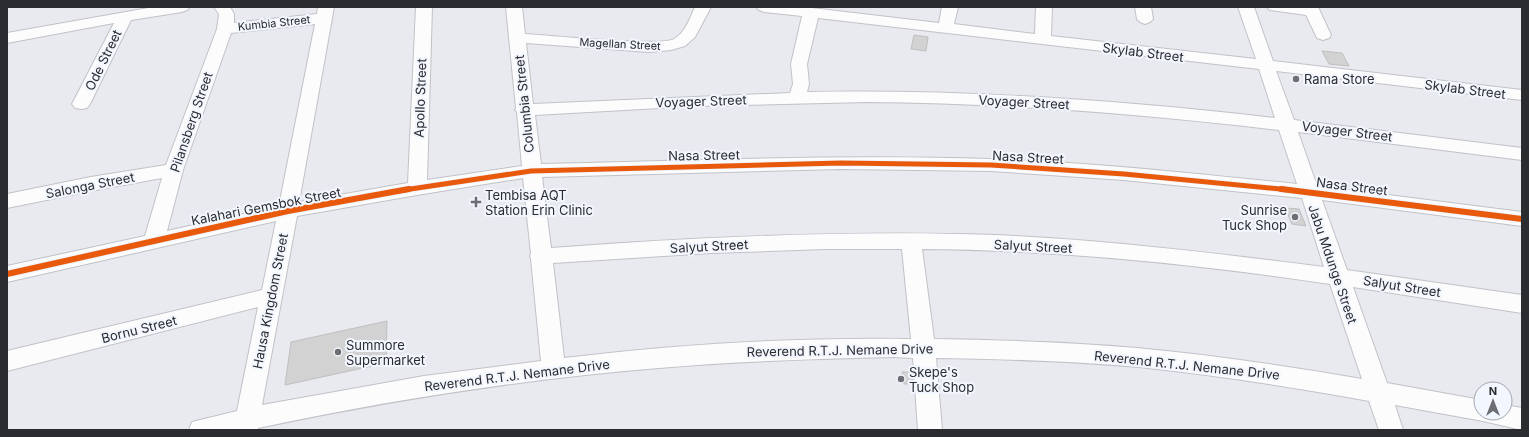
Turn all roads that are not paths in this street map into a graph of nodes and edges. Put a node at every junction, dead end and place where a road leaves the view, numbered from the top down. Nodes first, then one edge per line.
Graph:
1 (182, 7) edge
2 (222, 7) edge
3 (424, 7) edge
4 (514, 7) edge
5 (703, 7) edge
6 (764, 7) edge
7 (950, 7) edge
8 (1044, 7) edge
9 (1246, 7) edge
10 (1275, 7) edge
11 (1311, 9) edge
12 (325, 12) edge
13 (810, 13) junction
14 (124, 16) junction
15 (225, 28) junction
16 (946, 29) junction
17 (1323, 35) dead end
18 (7, 38) edge
19 (517, 38) junction
20 (1043, 40) junction
21 (1266, 66) junction
22 (1522, 96) edge
23 (797, 97) junction
24 (81, 104) dead end
25 (524, 110) junction
26 (1286, 124) junction
27 (1522, 154) edge
28 (174, 170) junction
29 (531, 171) junction
30 (417, 188) junction
31 (1308, 192) junction
32 (7, 201) edge
33 (288, 211) junction
34 (1522, 220) edge
35 (154, 240) junction
36 (911, 241) junction
37 (540, 256) junction
38 (7, 274) edge
39 (1338, 276) junction
40 (270, 296) junction
41 (1522, 304) edge
42 (924, 348) junction
43 (7, 361) edge
44 (554, 369) junction
45 (1378, 392) junction
46 (1473, 410) edge
47 (246, 425) edge
48 (200, 430) edge
49 (930, 430) edge
50 (1391, 430) edge

1 - 14 street
2 - 15 street, Pilansberg Street
3 - 30 street, Apollo Street
4 - 19 street, Columbia Street
5 - 19 street, Magellan Street
6 - 13 street, Skylab Street
7 - 16 street
8 - 20 street
9 - 21 street, Jabu Mdunge Street
10 - 11 street
11 - 17 street
12 - 15 street, Kumbia Street
12 - 33 street, Hausa Kingdom Street
13 - 16 street, Skylab Street
13 - 23 street
14 - 18 street
14 - 24 street, Ode Street
15 - 28 street, Pilansberg Street
16 - 20 street, Skylab Street
19 - 25 street, Columbia Street
20 - 21 street, Skylab Street
21 - 22 street, Skylab Street
21 - 26 street, Jabu Mdunge Street
23 - 25 street, Voyager Street
23 - 26 street, Voyager Street
25 - 29 street, Columbia Street
26 - 27 street, Voyager Street
26 - 31 street, Jabu Mdunge Street
28 - 32 street, Salonga Street
28 - 35 street, Pilansberg Street
29 - 30 street, Kalahari Gemsbok Street
29 - 31 street, Nasa Street
29 - 37 street, Columbia Street
30 - 33 street, Kalahari Gemsbok Street
31 - 34 street, Nasa Street
31 - 39 street, Jabu Mdunge Street
33 - 35 street, Kalahari Gemsbok Street
33 - 40 street, Hausa Kingdom Street
35 - 38 street, Kalahari Gemsbok Street
36 - 37 street, Salyut Street
36 - 39 street, Salyut Street
36 - 42 street
37 - 44 street, Columbia Street
39 - 41 street, Salyut Street
39 - 45 street, Jabu Mdunge Street
40 - 43 street, Bornu Street
40 - 47 street, Hausa Kingdom Street
42 - 44 street, Reverend R.T.J. Nemane Drive
42 - 45 street, Reverend R.T.J. Nemane Drive
42 - 49 street
44 - 47 street, Reverend R.T.J. Nemane Drive
45 - 46 street, Reverend R.T.J. Nemane Drive
45 - 50 street, Jabu Mdunge Street
47 - 48 street, Reverend R.T.J. Nemane Drive

